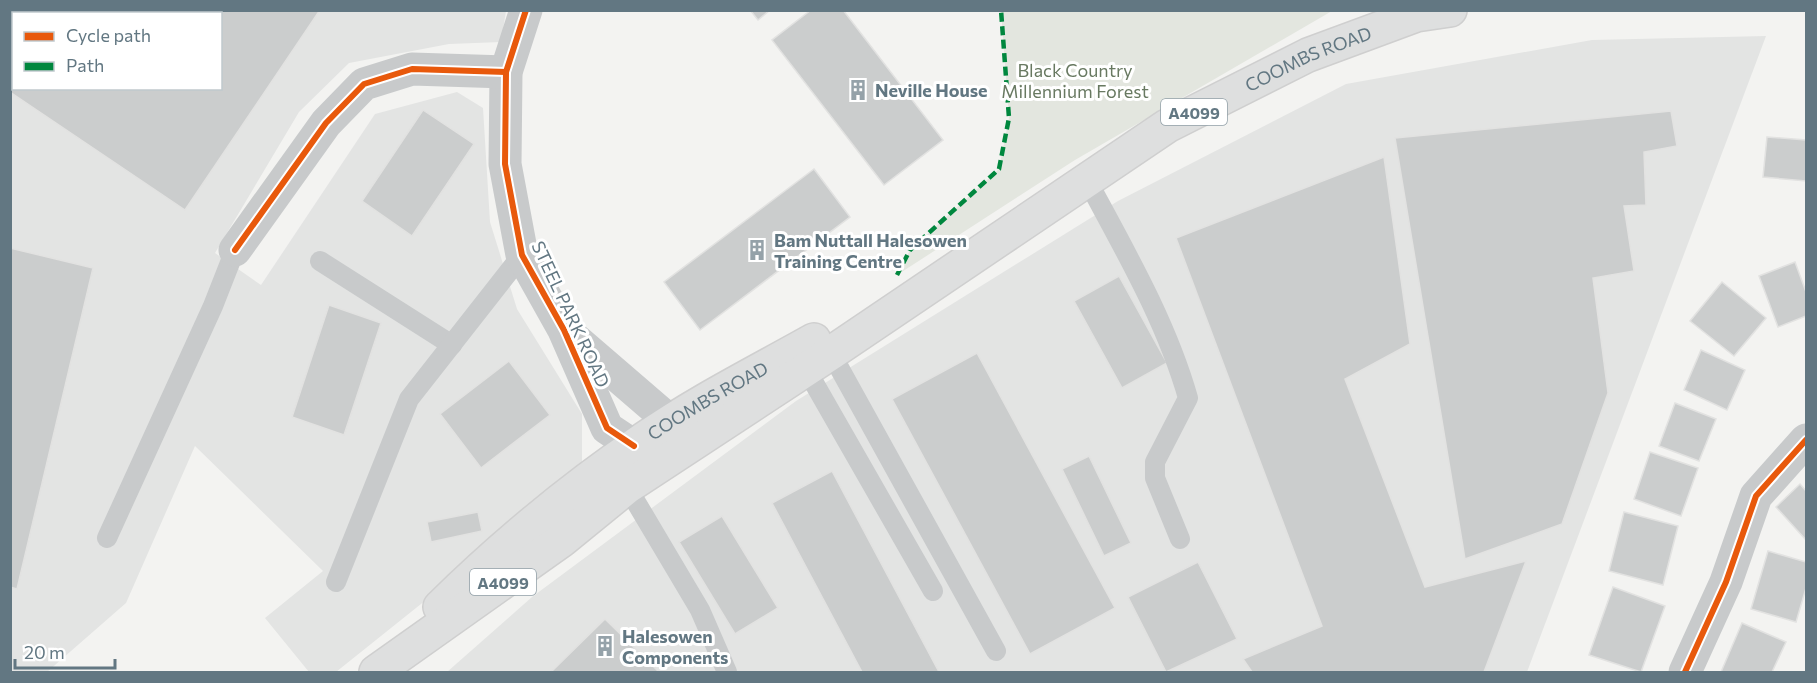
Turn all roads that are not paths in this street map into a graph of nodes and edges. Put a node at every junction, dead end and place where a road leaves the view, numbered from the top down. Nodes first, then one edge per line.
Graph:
1 (526, 10) edge
2 (1394, 10) edge
3 (1449, 10) edge
4 (1355, 38) junction
5 (506, 72) junction
6 (1087, 180) junction
7 (236, 250) joint
8 (522, 255) junction
9 (321, 261) dead end
10 (962, 263) junction
11 (564, 330) junction
12 (452, 345) junction
13 (819, 361) junction
14 (739, 398) junction
15 (607, 428) junction
16 (680, 434) junction
17 (634, 446) junction
18 (1804, 448) edge
19 (594, 476) junction
20 (627, 487) junction
21 (107, 538) dead end
22 (1180, 539) dead end
23 (336, 582) dead end
24 (933, 591) dead end
25 (996, 651) dead end
26 (375, 672) edge
27 (727, 672) edge
28 (1684, 672) edge

1 - 5 street, STEEL PARK ROAD
2 - 4 street
3 - 4 main road, COOMBS ROAD / A4099
4 - 6 main road, COOMBS ROAD / A4099
5 - 7 street
5 - 8 street, STEEL PARK ROAD
6 - 10 main road, COOMBS ROAD / A4099
6 - 22 lane
7 - 21 lane
8 - 11 street, STEEL PARK ROAD
8 - 12 lane
9 - 12 lane
10 - 13 main road, COOMBS ROAD / A4099
10 - 14 main road, COOMBS ROAD / A4099
11 - 15 street, STEEL PARK ROAD
11 - 16 street, STEEL PARK ROAD
12 - 23 lane
13 - 14 main road, COOMBS ROAD / A4099
13 - 24 lane
13 - 25 lane
14 - 16 main road
15 - 17 street
15 - 19 street
16 - 17 main road
16 - 20 main road, COOMBS ROAD / A4099
17 - 19 main road, COOMBS ROAD / A4099
18 - 28 street
19 - 26 main road, COOMBS ROAD / A4099
20 - 26 main road, COOMBS ROAD / A4099
20 - 27 lane

